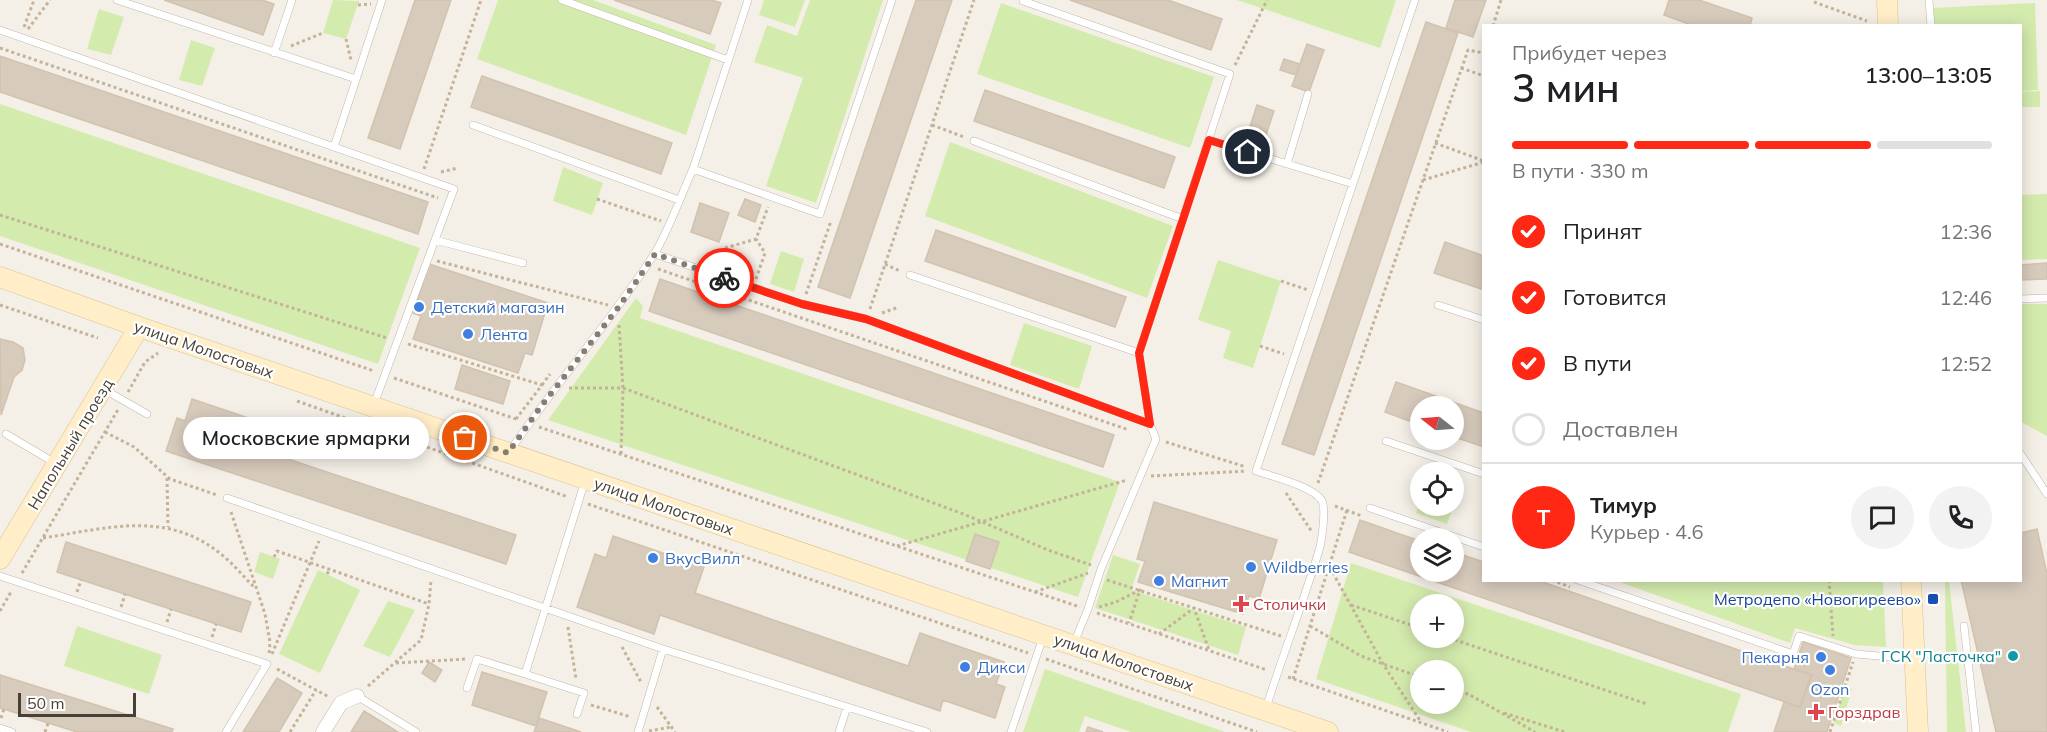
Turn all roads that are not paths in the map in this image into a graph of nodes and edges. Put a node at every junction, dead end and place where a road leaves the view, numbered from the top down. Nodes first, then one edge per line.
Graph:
1 (117, 0) edge
2 (292, 0) edge
3 (382, 0) edge
4 (562, 0) edge
5 (748, 0) edge
6 (892, 0) edge
7 (1415, 0) edge
8 (1887, 0) edge
9 (1929, 0) edge
10 (1023, 1) edge
11 (1888, 24) edge
12 (1931, 24) edge
13 (0, 30) edge
14 (274, 52) junction
15 (728, 60) junction
16 (356, 79) junction
17 (1308, 94) dead end
18 (473, 124) dead end
19 (1209, 140) junction
20 (974, 141) road end
21 (333, 147) junction
22 (1287, 164) junction
23 (693, 169) junction
24 (1353, 184) junction
25 (679, 200) junction
26 (1183, 219) junction
27 (435, 240) junction
28 (655, 254) junction
29 (523, 263) dead end
30 (909, 275) road end
31 (0, 277) edge
32 (2047, 298) edge
33 (2022, 299) edge
34 (1438, 304) dead end
35 (1482, 319) edge
36 (139, 327) junction
37 (1139, 353) junction
38 (103, 389) junction
39 (373, 407) junction
40 (147, 414) dead end
41 (1150, 424) junction
42 (6, 434) dead end
43 (1386, 441) dead end
44 (508, 453) junction
45 (2022, 456) edge
46 (57, 464) junction
47 (1482, 473) edge
48 (2037, 477) junction
49 (586, 479) junction
50 (2047, 479) edge
51 (2047, 494) edge
52 (227, 498) road end
53 (1370, 508) dead end
54 (1482, 547) edge
55 (0, 559) edge
56 (0, 576) edge
57 (1584, 582) edge
58 (1911, 582) edge
59 (546, 609) junction
60 (1964, 626) dead end
61 (1043, 635) junction
62 (1073, 645) junction
63 (663, 649) junction
64 (1915, 659) junction
65 (525, 674) junction
66 (467, 688) dead end
67 (357, 696) joint
68 (847, 707) junction
69 (1265, 711) junction
70 (577, 714) dead end
71 (0, 728) edge
72 (12, 732) edge
73 (225, 732) edge
74 (323, 732) edge
75 (416, 732) edge
76 (640, 732) edge
77 (839, 732) edge
78 (927, 732) edge
79 (1011, 732) edge
80 (1328, 732) edge
81 (1918, 732) edge
82 (1976, 732) edge

1 - 14 lane
2 - 14 lane
3 - 16 lane
4 - 15 lane
5 - 15 lane
6 - 23 lane
7 - 24 lane
8 - 11 street
9 - 12 lane
10 - 19 lane
13 - 21 lane
14 - 16 lane
15 - 23 lane
16 - 21 lane
17 - 22 lane
18 - 25 lane
19 - 22 lane
19 - 26 lane
20 - 26 lane
21 - 27 lane
22 - 24 lane
23 - 25 lane
24 - 69 lane
25 - 28 lane
26 - 37 lane
27 - 29 lane
27 - 39 lane
28 - 41 lane
28 - 44 lane
30 - 37 lane
31 - 36 street, улица Молостовых
32 - 33 lane
34 - 35 lane
36 - 38 street, Напольный проезд
36 - 39 street, улица Молостовых
37 - 41 lane
38 - 40 lane
38 - 46 street, Напольный проезд
39 - 44 street, улица Молостовых
41 - 62 lane
42 - 46 lane
43 - 47 lane
44 - 49 street, улица Молостовых
45 - 48 lane
46 - 55 street, Напольный проезд
48 - 50 lane
48 - 51 lane
49 - 59 lane
49 - 61 street, улица Молостовых
52 - 59 lane
53 - 54 lane
56 - 73 lane
57 - 64 lane
58 - 64 street
59 - 63 lane
59 - 65 lane
60 - 82 lane
61 - 62 street, улица Молостовых
61 - 79 lane
62 - 69 street, улица Молостовых
63 - 68 lane
63 - 76 lane
64 - 81 street
65 - 66 lane
65 - 70 lane
67 - 74 street
67 - 75 lane
68 - 77 lane
68 - 78 lane
69 - 80 street, улица Молостовых
71 - 72 lane

